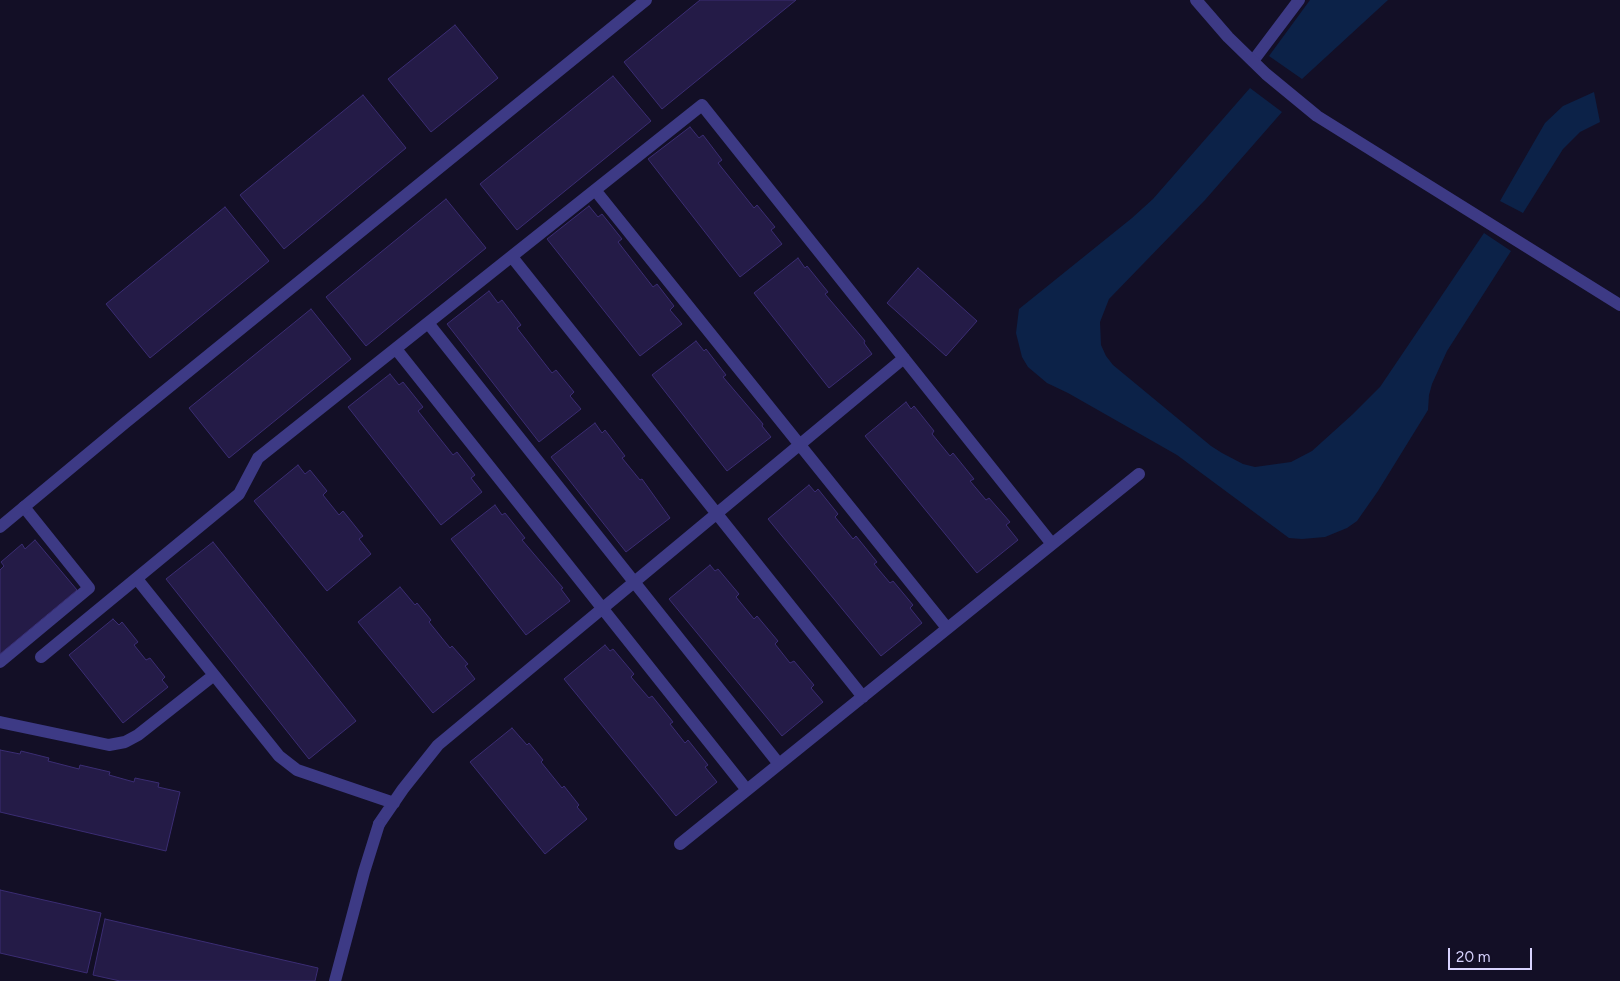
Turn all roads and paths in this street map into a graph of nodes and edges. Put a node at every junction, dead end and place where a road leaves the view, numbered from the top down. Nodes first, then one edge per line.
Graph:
1 (646, 0) edge
2 (1196, 0) edge
3 (1299, 0) edge
4 (1253, 61) junction
5 (595, 190) junction
6 (512, 257) junction
7 (1620, 305) edge
8 (428, 323) junction
9 (396, 349) junction
10 (904, 358) junction
11 (800, 445) junction
12 (1139, 474) dead end
13 (24, 507) junction
14 (717, 514) junction
15 (0, 527) edge
16 (1052, 544) junction
17 (137, 578) junction
18 (635, 582) junction
19 (602, 609) junction
20 (948, 628) junction
21 (41, 657) dead end
22 (0, 662) edge
23 (214, 674) junction
24 (863, 697) junction
25 (0, 722) edge
26 (780, 764) junction
27 (747, 790) junction
28 (394, 803) junction
29 (680, 844) dead end
30 (335, 981) edge

1 - 13 street
2 - 4 street
3 - 4 street
4 - 7 street
5 - 6 street
5 - 10 street
5 - 11 street
6 - 8 street
6 - 14 street
8 - 9 street
8 - 18 street
9 - 17 street
9 - 19 street
10 - 11 street
10 - 16 street
11 - 14 street
11 - 20 street
12 - 16 street
13 - 15 street
13 - 22 street
14 - 18 street
14 - 24 street
16 - 20 street
17 - 21 street
17 - 23 street
18 - 19 street
18 - 26 street
19 - 27 street
19 - 28 street
20 - 24 street
23 - 25 street
23 - 28 street
24 - 26 street
26 - 27 street
27 - 29 street
28 - 30 street

